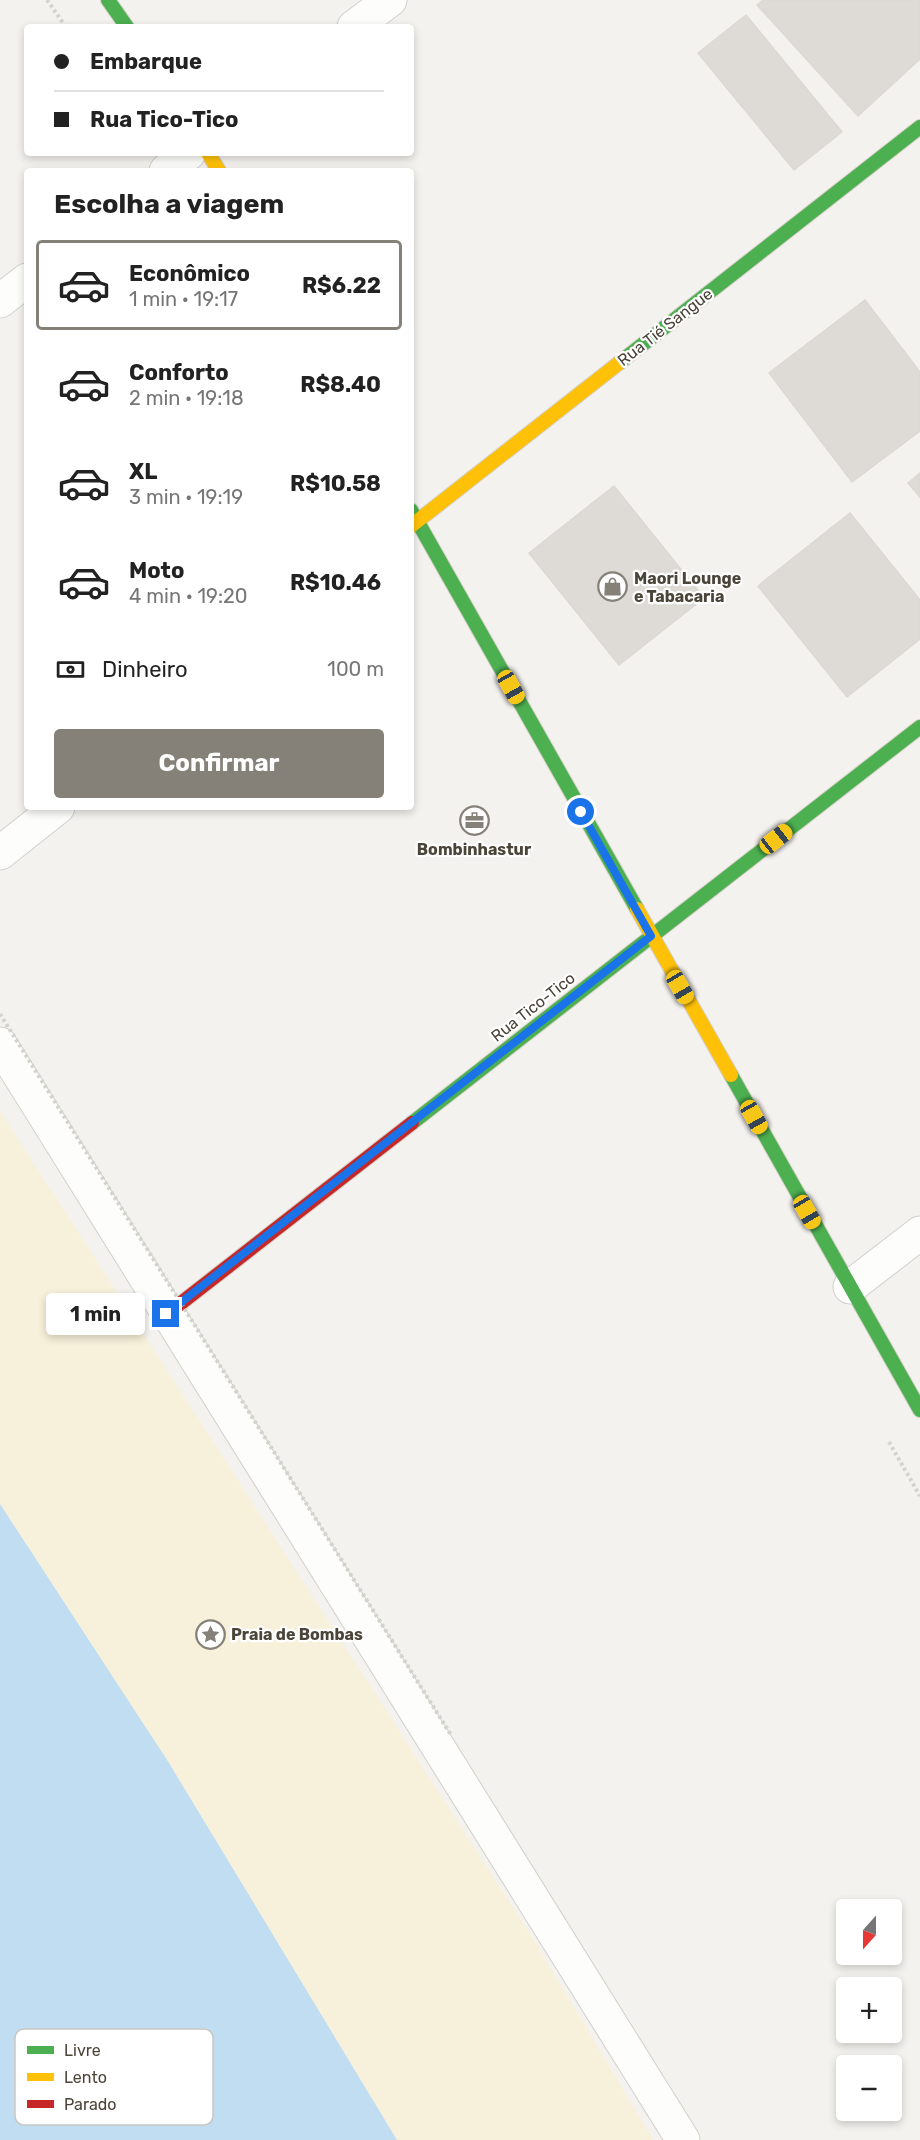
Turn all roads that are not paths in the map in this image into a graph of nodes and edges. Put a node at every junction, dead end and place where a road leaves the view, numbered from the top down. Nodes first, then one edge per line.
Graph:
1 (108, 0) edge
2 (390, 0) edge
3 (125, 24) edge
4 (358, 24) edge
5 (920, 127) edge
6 (185, 156) edge
7 (170, 168) edge
8 (24, 282) edge
9 (0, 301) edge
10 (414, 518) edge
11 (414, 521) edge
12 (920, 727) edge
13 (54, 810) edge
14 (0, 853) edge
15 (651, 936) junction
16 (0, 1044) edge
17 (920, 1233) edge
18 (850, 1287) junction
19 (166, 1314) junction
20 (920, 1410) edge
21 (683, 2140) edge

1 - 3 street
2 - 4 street
5 - 10 street, Rua Tié Sangue
6 - 7 street
8 - 9 street
11 - 15 street
12 - 15 street, Rua Tico-Tico
13 - 14 street
15 - 18 street
15 - 19 street, Rua Tico-Tico
16 - 19 street
17 - 18 street
18 - 20 street
19 - 21 street

